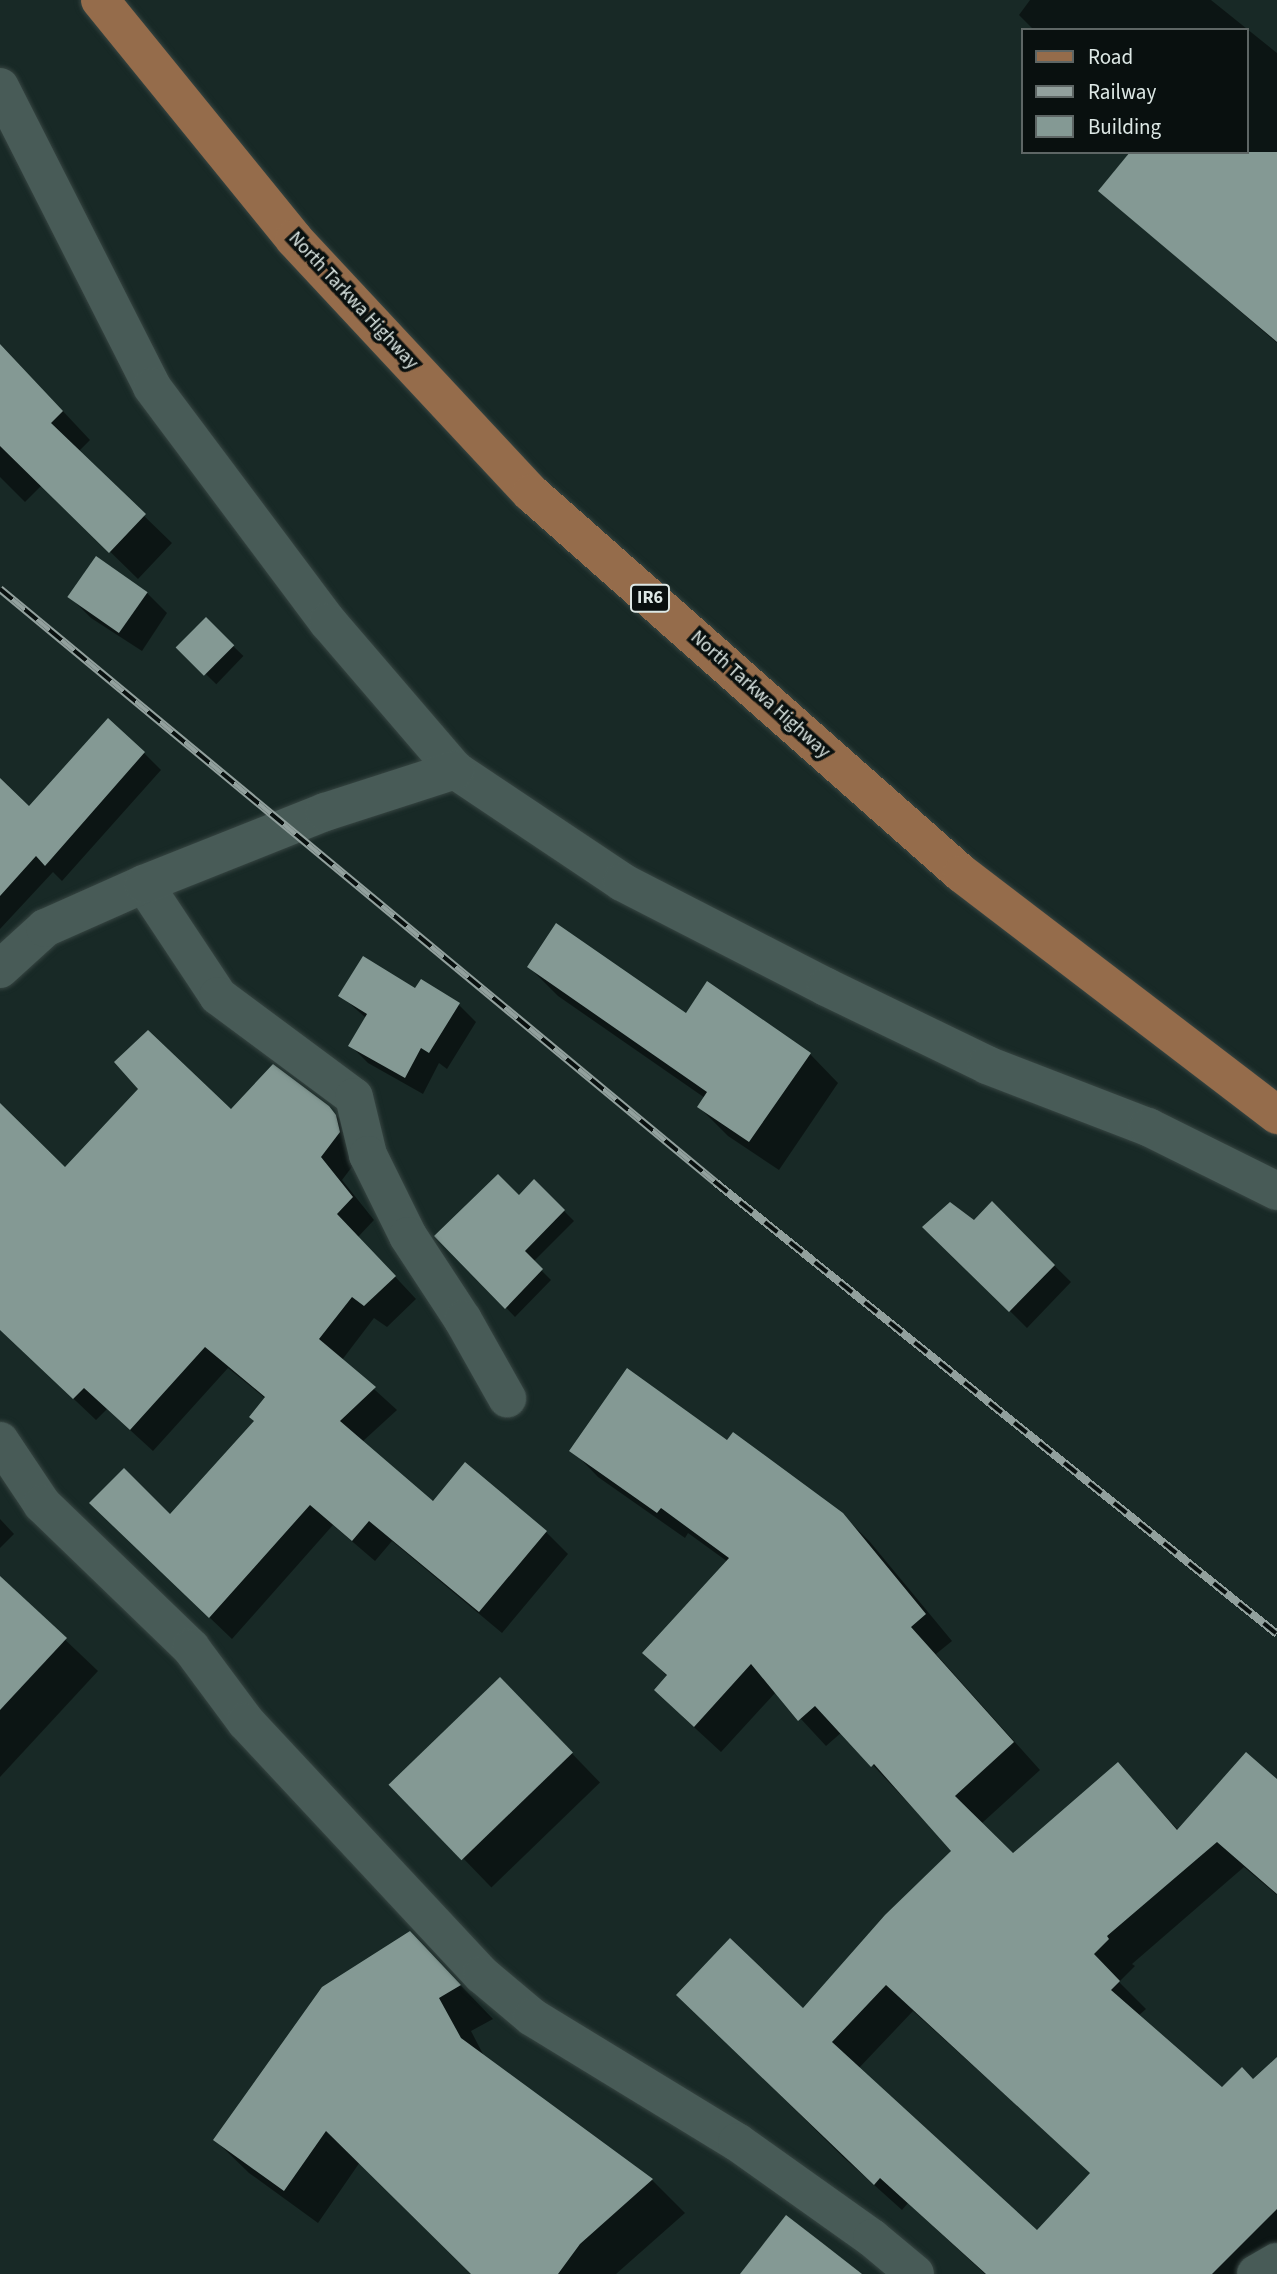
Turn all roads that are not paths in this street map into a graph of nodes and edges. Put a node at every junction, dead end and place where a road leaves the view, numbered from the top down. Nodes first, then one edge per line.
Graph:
1 (100, 0) edge
2 (3, 98) edge
3 (455, 770) junction
4 (144, 884) junction
5 (0, 969) edge
6 (1277, 1115) edge
7 (1277, 1191) edge
8 (507, 1398) dead end
9 (0, 1441) edge
10 (1277, 2262) edge
11 (915, 2274) edge
12 (1256, 2274) edge

1 - 6 main road, North Tarkwa Highway / IR6
2 - 3 street
3 - 4 street
3 - 7 street
4 - 5 street
4 - 8 street
9 - 11 street
10 - 12 street

